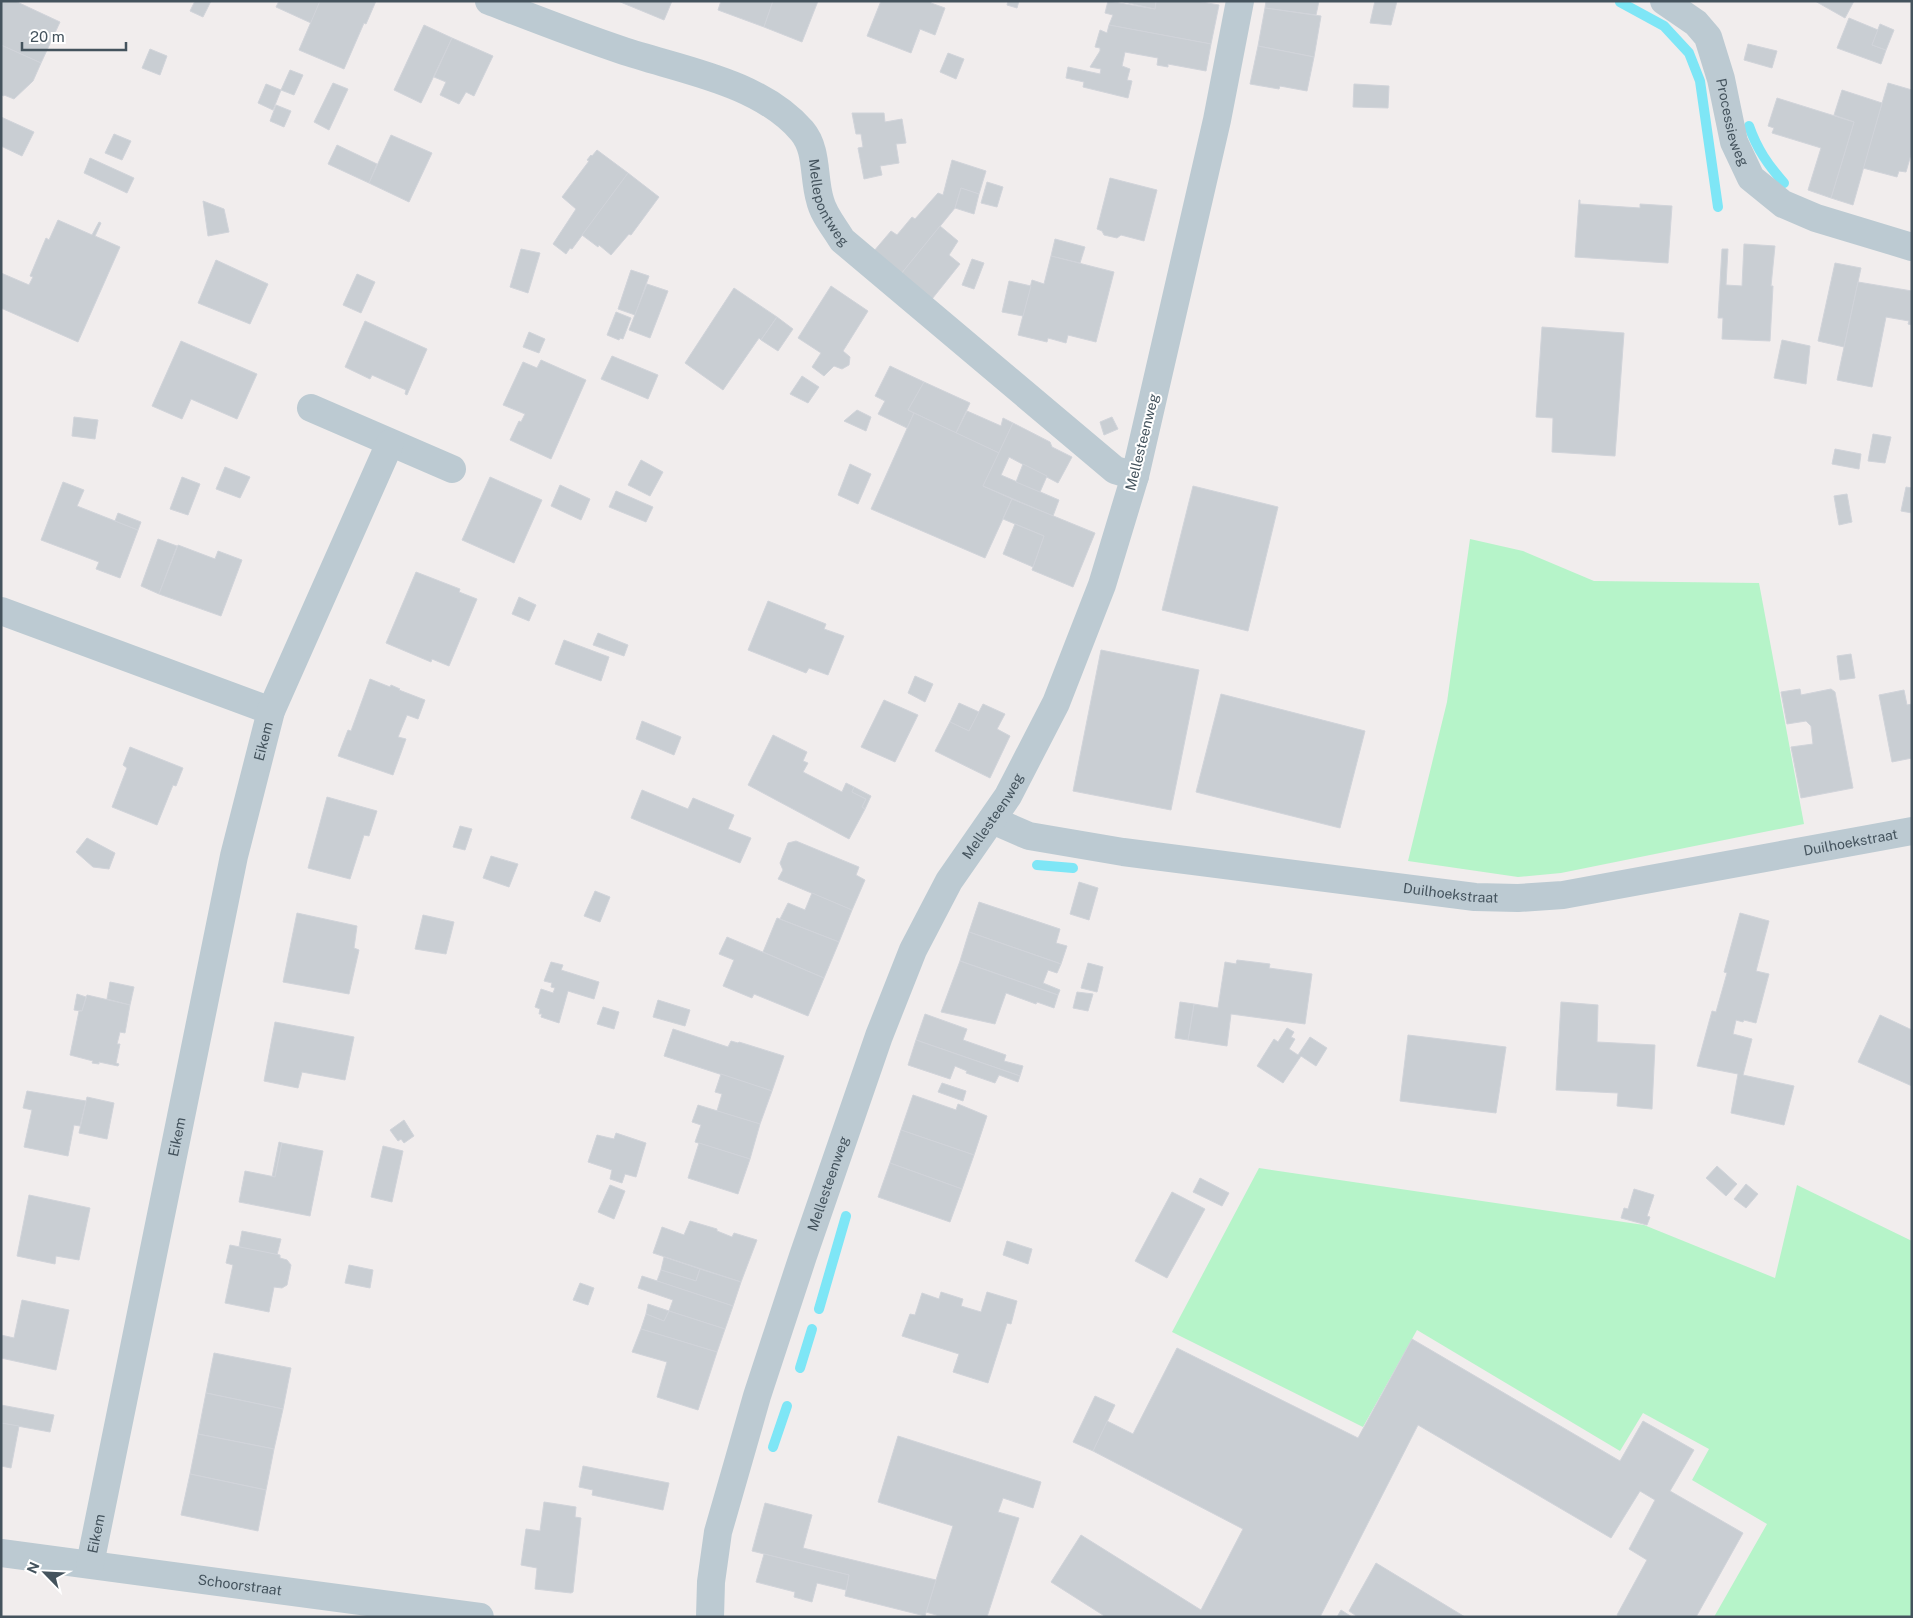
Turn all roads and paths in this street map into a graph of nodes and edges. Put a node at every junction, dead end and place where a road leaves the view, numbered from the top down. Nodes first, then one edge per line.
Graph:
1 (489, 1) edge
2 (1240, 1) edge
3 (1664, 1) edge
4 (1912, 246) edge
5 (311, 408) dead end
6 (390, 443) junction
7 (452, 469) dead end
8 (1135, 476) junction
9 (2, 614) edge
10 (271, 711) junction
11 (992, 820) junction
12 (1912, 831) edge
13 (1, 1553) edge
14 (90, 1564) junction
15 (480, 1617) edge
16 (710, 1617) edge

1 - 8 street, Mellepontweg
2 - 8 street, Mellesteenweg
3 - 4 street, Processieweg
5 - 6 street
6 - 7 street
6 - 10 street, Eikem
8 - 11 street, Mellesteenweg
9 - 10 street, Eikem
10 - 14 street, Eikem
11 - 12 street, Duilhoekstraat
11 - 16 street, Mellesteenweg
13 - 14 street, Schoorstraat
14 - 15 street, Schoorstraat

